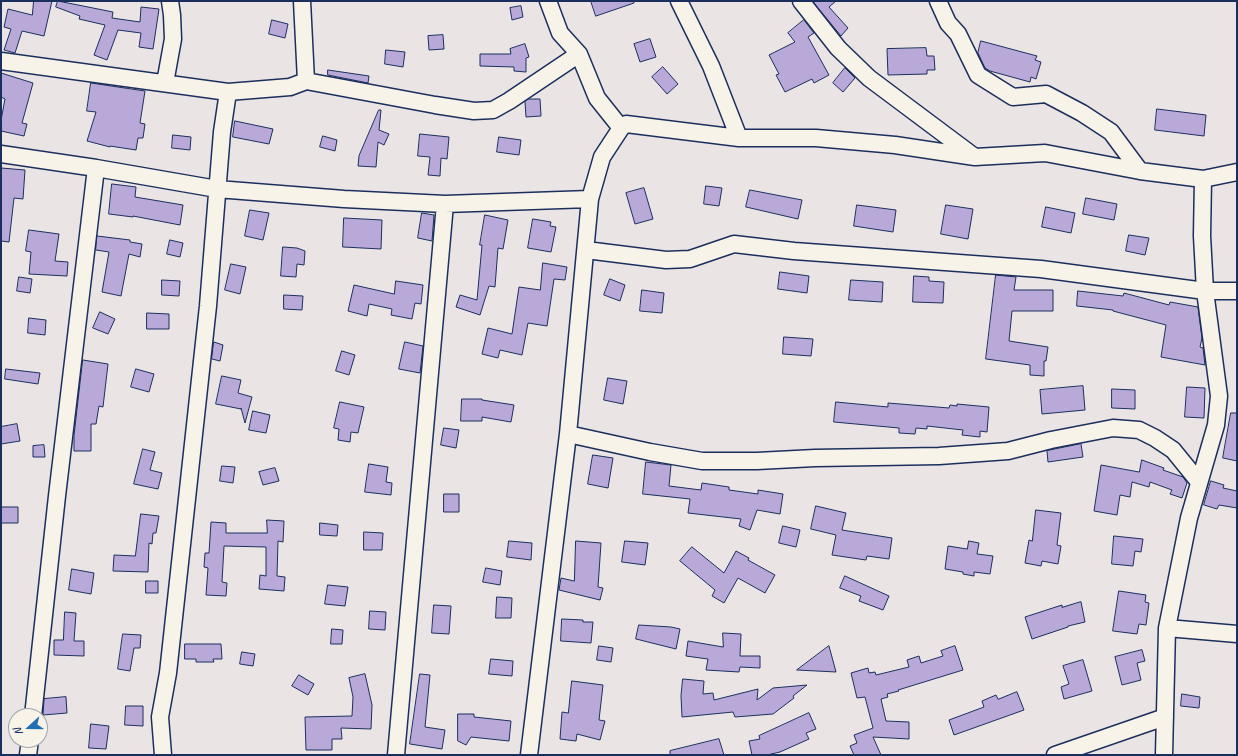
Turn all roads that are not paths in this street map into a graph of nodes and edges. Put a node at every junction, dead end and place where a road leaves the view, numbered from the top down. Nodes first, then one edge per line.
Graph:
1 (170, 1) edge
2 (302, 1) edge
3 (548, 1) edge
4 (679, 1) edge
5 (801, 1) edge
6 (938, 1) edge
7 (579, 54) junction
8 (1, 61) edge
9 (306, 81) junction
10 (165, 83) junction
11 (228, 92) junction
12 (621, 128) junction
13 (739, 138) junction
14 (1, 154) edge
15 (974, 157) junction
16 (96, 168) junction
17 (1140, 171) junction
18 (1237, 172) edge
19 (1203, 179) junction
20 (217, 189) junction
21 (590, 199) junction
22 (445, 204) junction
23 (586, 250) junction
24 (1205, 291) junction
25 (1237, 291) edge
26 (568, 434) junction
27 (1199, 482) junction
28 (1166, 628) junction
29 (1237, 634) edge
30 (34, 708) edge
31 (1165, 717) junction
32 (163, 755) edge
33 (396, 755) edge
34 (529, 755) edge
35 (1055, 755) edge
36 (1164, 755) edge

1 - 10 street
2 - 9 street
3 - 7 street
4 - 13 street
5 - 15 street
6 - 17 street
7 - 9 street
7 - 12 street
8 - 10 street
9 - 11 street
10 - 11 street
11 - 20 street
12 - 13 street
12 - 21 street
13 - 15 street
14 - 16 street
15 - 17 street
16 - 20 street
16 - 30 street
17 - 19 street
18 - 19 street
19 - 24 street
20 - 22 street
20 - 32 street
21 - 22 street
21 - 23 street
22 - 33 street
23 - 24 street
23 - 26 street
24 - 25 street
24 - 27 street
26 - 27 street
26 - 34 street
27 - 28 street
28 - 29 street
28 - 31 street
31 - 35 street
31 - 36 street

